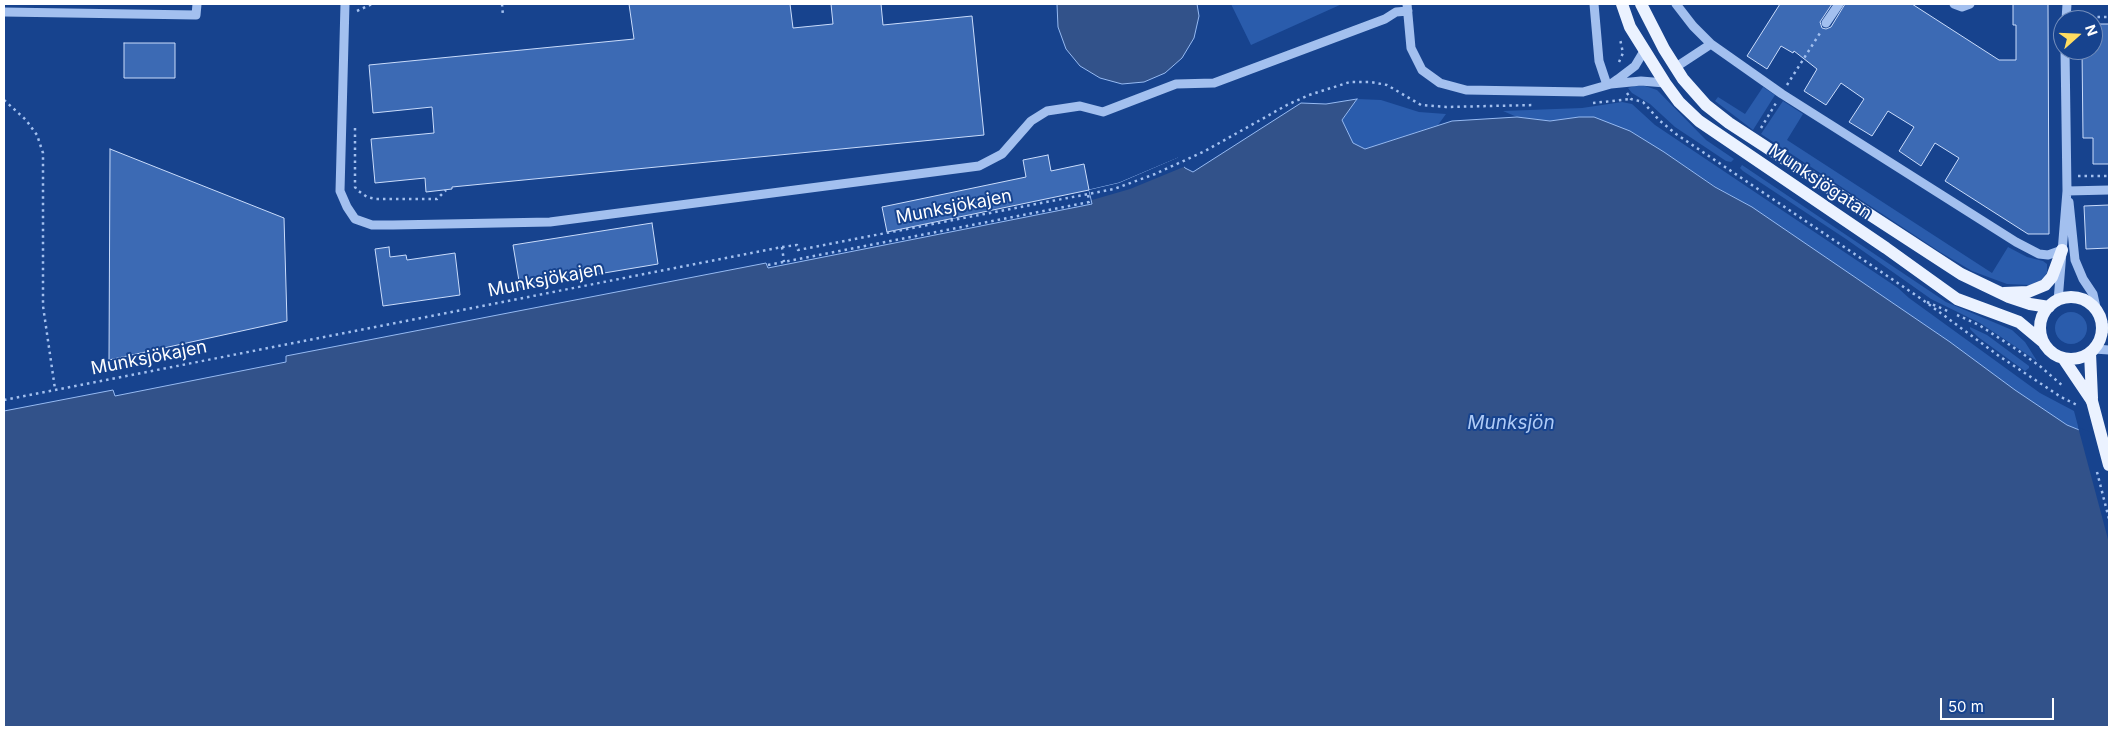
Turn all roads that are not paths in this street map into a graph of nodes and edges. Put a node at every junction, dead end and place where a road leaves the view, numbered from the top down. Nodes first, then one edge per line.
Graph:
1 (196, 4) edge
2 (344, 4) edge
3 (1594, 4) edge
4 (1622, 4) edge
5 (1641, 4) edge
6 (1676, 4) edge
7 (1839, 4) edge
8 (1954, 4) edge
9 (1970, 4) edge
10 (56, 8) edge
11 (1408, 8) edge
12 (4, 12) edge
13 (1826, 22) road end
14 (1710, 44) junction
15 (1644, 51) junction
16 (2065, 60) edge
17 (1676, 67) junction
18 (1614, 83) junction
19 (1664, 83) junction
20 (2109, 190) edge
21 (2067, 191) junction
22 (2062, 250) junction
23 (1999, 293) junction
24 (2054, 304) junction
25 (2097, 312) junction
26 (2105, 328) edge
27 (2044, 342) junction
28 (2109, 350) edge
29 (2092, 351) junction
30 (2063, 358) junction
31 (2088, 404) junction
32 (2109, 465) edge

1 - 10 street
2 - 11 street
3 - 18 street
4 - 15 main road, Munksjögatan
5 - 17 main road, Munksjögatan
6 - 14 street
7 - 13 street
8 - 9 street
10 - 12 street
11 - 18 street
14 - 17 street
14 - 22 street
15 - 18 street
15 - 19 main road, Munksjögatan
16 - 21 street
17 - 23 main road, Munksjögatan
18 - 19 street
19 - 27 main road, Munksjögatan
20 - 21 street
21 - 22 street
21 - 25 street
22 - 23 main road
22 - 24 street
23 - 24 main road, Munksjögatan
24 - 25 main road
24 - 27 main road
25 - 26 main road
26 - 29 main road
27 - 30 main road
28 - 29 street
29 - 30 main road
29 - 31 main road
30 - 31 main road
31 - 32 main road, bridge

